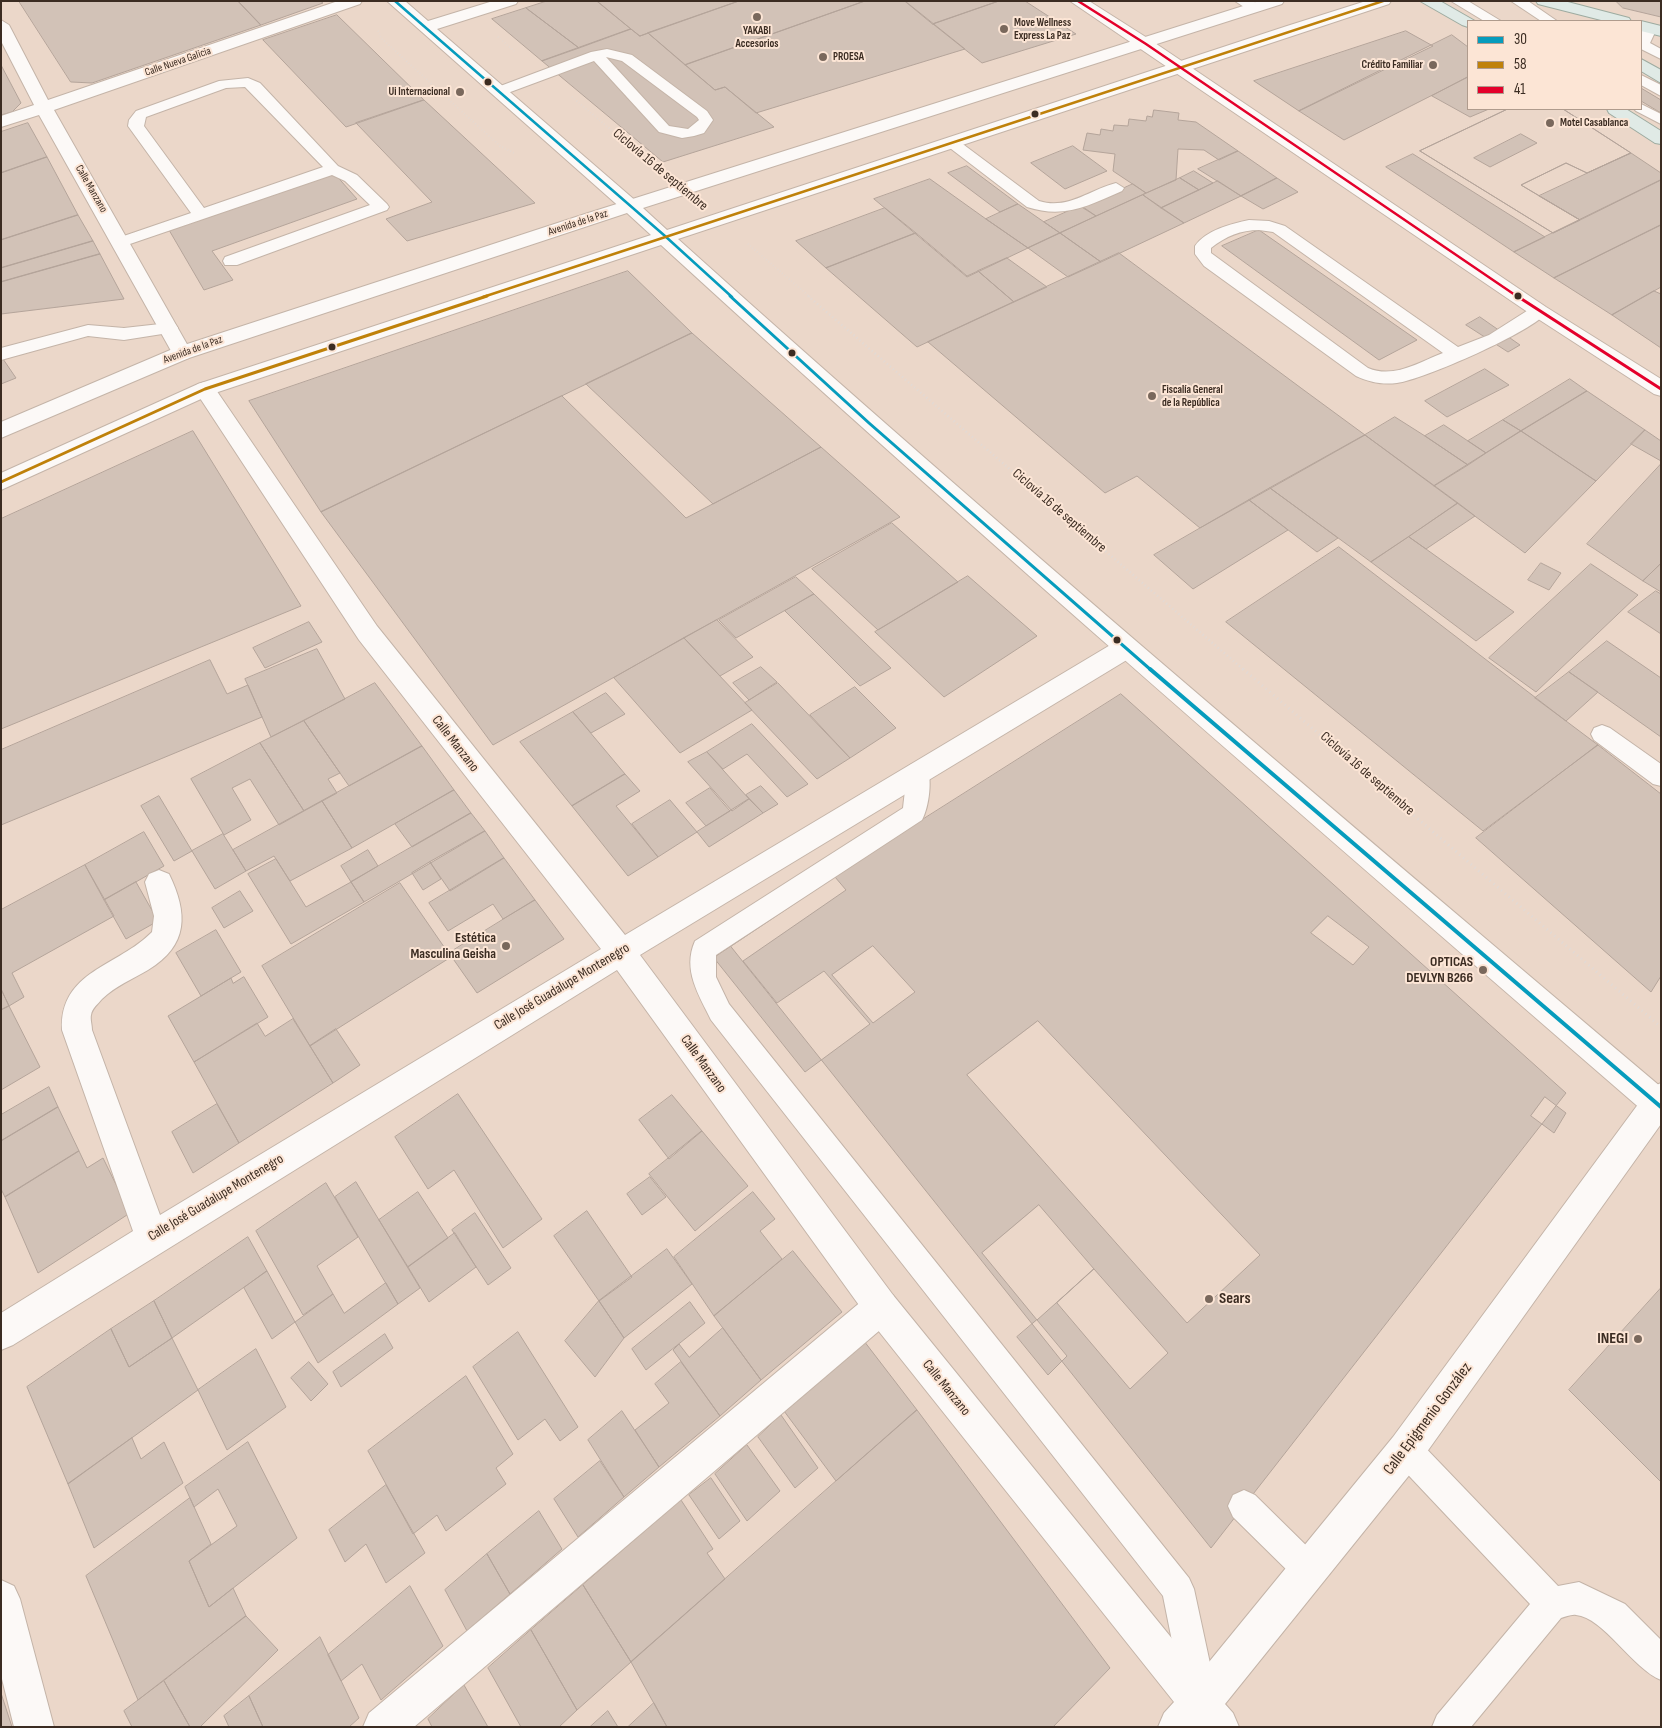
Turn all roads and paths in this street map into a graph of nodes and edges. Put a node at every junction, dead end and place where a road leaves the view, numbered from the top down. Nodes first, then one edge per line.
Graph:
1 (354, 1) edge
2 (395, 1) edge
3 (510, 1) edge
4 (1078, 1) edge
5 (1276, 1) edge
6 (1383, 1) edge
7 (1428, 1) edge
8 (1458, 1) edge
9 (1518, 1) edge
10 (1549, 1) edge
11 (1249, 4) edge
12 (469, 14) junction
13 (1492, 20) edge
14 (1548, 20) edge
15 (1577, 20) edge
16 (1619, 20) edge
17 (1467, 21) edge
18 (1, 25) edge
19 (426, 27) junction
20 (1651, 28) edge
21 (1642, 42) edge
22 (1146, 44) junction
23 (1642, 45) edge
24 (1661, 55) edge
25 (596, 56) junction
26 (1642, 65) edge
27 (1178, 67) junction
28 (544, 75) junction
29 (1661, 78) edge
30 (1642, 80) edge
31 (500, 92) junction
32 (1661, 92) edge
33 (44, 108) junction
34 (1642, 109) edge
35 (1617, 110) edge
36 (1661, 120) edge
37 (1, 122) edge
38 (1661, 138) edge
39 (950, 142) junction
40 (333, 169) junction
41 (1116, 188) dead end
42 (684, 189) junction
43 (630, 206) junction
44 (200, 214) junction
45 (718, 219) junction
46 (665, 236) junction
47 (121, 242) junction
48 (231, 261) dead end
49 (1539, 311) junction
50 (169, 328) junction
51 (182, 353) junction
52 (1, 354) edge
53 (1456, 354) junction
54 (1661, 388) edge
55 (205, 389) junction
56 (1, 431) edge
57 (1, 482) edge
58 (1126, 648) junction
59 (1602, 734) dead end
60 (918, 772) junction
61 (1661, 777) edge
62 (158, 882) dead end
63 (621, 952) junction
64 (1661, 1027) edge
65 (1660, 1103) edge
66 (152, 1238) junction
67 (881, 1307) junction
68 (1, 1333) edge
69 (1406, 1450) junction
70 (1244, 1506) dead end
71 (1309, 1570) junction
72 (1, 1599) edge
73 (1552, 1604) junction
74 (1661, 1664) edge
75 (1199, 1719) edge
76 (34, 1727) edge
77 (383, 1727) edge
78 (1449, 1727) edge

1 - 33 street, Calle Nueva Galicia
2 - 19 street
3 - 12 street
4 - 22 street
5 - 11 street, Avenida de la Paz
6 - 27 street
7 - 17 main road
8 - 13 lane
9 - 14 lane
10 - 15 main road
10 - 16 main road
11 - 22 street, Avenida de la Paz
12 - 19 street
12 - 28 path, Ciclovía 16 de septiembre
18 - 33 street, Calle Manzano
19 - 31 street
20 - 21 lane
22 - 27 street
22 - 42 street, Avenida de la Paz
23 - 24 lane
25 - 25 lane
25 - 28 lane
26 - 29 main road
27 - 39 street
27 - 49 street
28 - 31 lane
28 - 42 path, Ciclovía 16 de septiembre
30 - 32 lane
31 - 43 street
33 - 37 street, Calle Nueva Galicia
33 - 47 street, Calle Manzano
34 - 36 lane
35 - 38 main road
39 - 41 lane
39 - 45 street
40 - 44 lane
40 - 44 lane
40 - 48 lane
42 - 43 street, Avenida de la Paz
43 - 46 street
43 - 51 street, Avenida de la Paz
44 - 47 lane
45 - 46 street
45 - 64 path, Ciclovía 16 de septiembre
46 - 55 street
46 - 58 street
47 - 50 street, Calle Manzano
49 - 53 lane
49 - 54 street
50 - 51 street, Calle Manzano
50 - 52 lane
51 - 56 street, Avenida de la Paz
53 - 53 lane
55 - 57 street
55 - 63 street, Calle Manzano
58 - 60 street, Calle José Guadalupe Montenegro
58 - 65 street
59 - 61 lane
60 - 63 street, Calle José Guadalupe Montenegro
60 - 75 lane
62 - 66 street
63 - 66 street, Calle José Guadalupe Montenegro
63 - 67 street, Calle Manzano
65 - 69 street, Calle Epigmenio González
66 - 68 street, Calle José Guadalupe Montenegro
67 - 75 street, Calle Manzano
67 - 77 street
69 - 71 street, Calle Epigmenio González
69 - 73 lane
70 - 71 lane
71 - 75 street, Calle Epigmenio González
72 - 76 street
73 - 74 lane
73 - 78 lane

